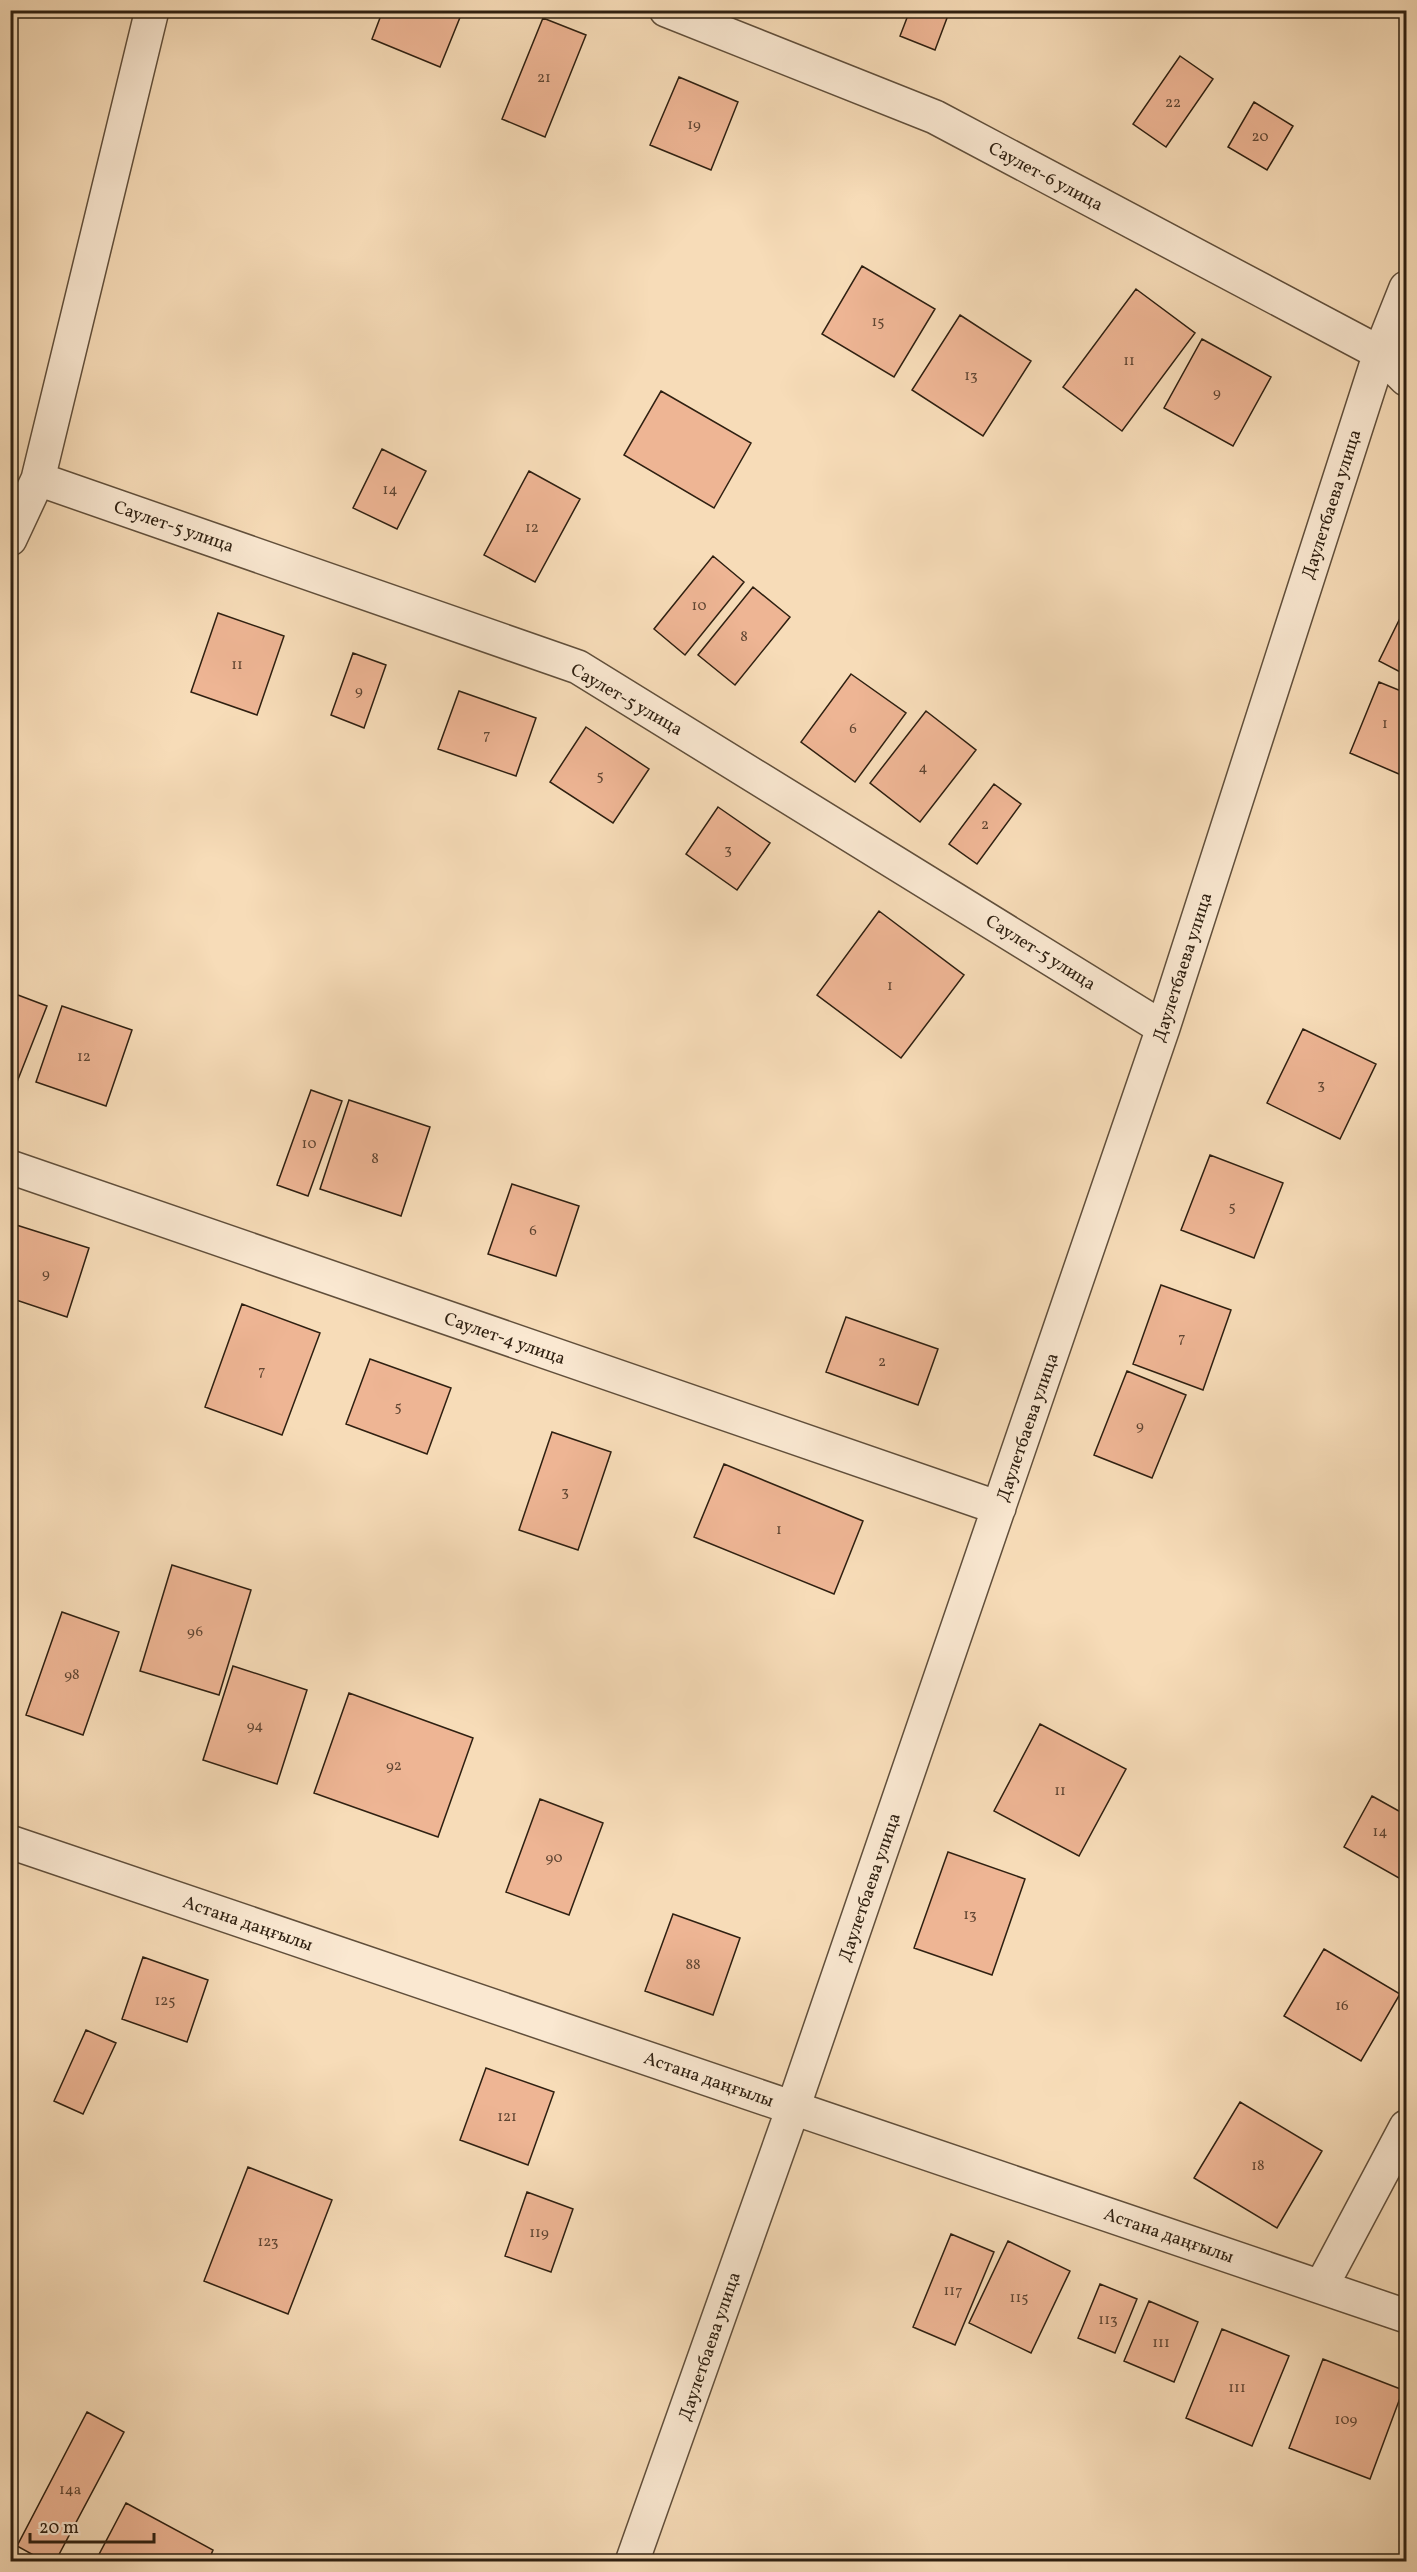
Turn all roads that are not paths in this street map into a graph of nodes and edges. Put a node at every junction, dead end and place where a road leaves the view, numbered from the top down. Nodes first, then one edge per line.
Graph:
1 (152, 10) edge
2 (666, 10) edge
3 (1407, 288) edge
4 (1380, 353) junction
5 (1407, 379) edge
6 (38, 479) junction
7 (10, 539) edge
8 (1163, 1028) junction
9 (10, 1167) edge
10 (999, 1508) junction
11 (10, 1842) edge
12 (793, 2108) junction
13 (1407, 2127) edge
14 (1320, 2287) junction
15 (1407, 2316) edge
16 (632, 2562) edge

1 - 6 street
2 - 4 street, Саулет-6 улица
3 - 4 street, Даулетбаева улица
4 - 5 street, Саулет-6 улица
4 - 8 street, Даулетбаева улица
6 - 7 street
6 - 8 street, Саулет-5 улица
8 - 10 street, Даулетбаева улица
9 - 10 street, Саулет-4 улица
10 - 12 street, Даулетбаева улица
11 - 12 street, Астана даңғылы
12 - 14 street, Астана даңғылы
12 - 16 street, Даулетбаева улица
13 - 14 street
14 - 15 street, Астана даңғылы

